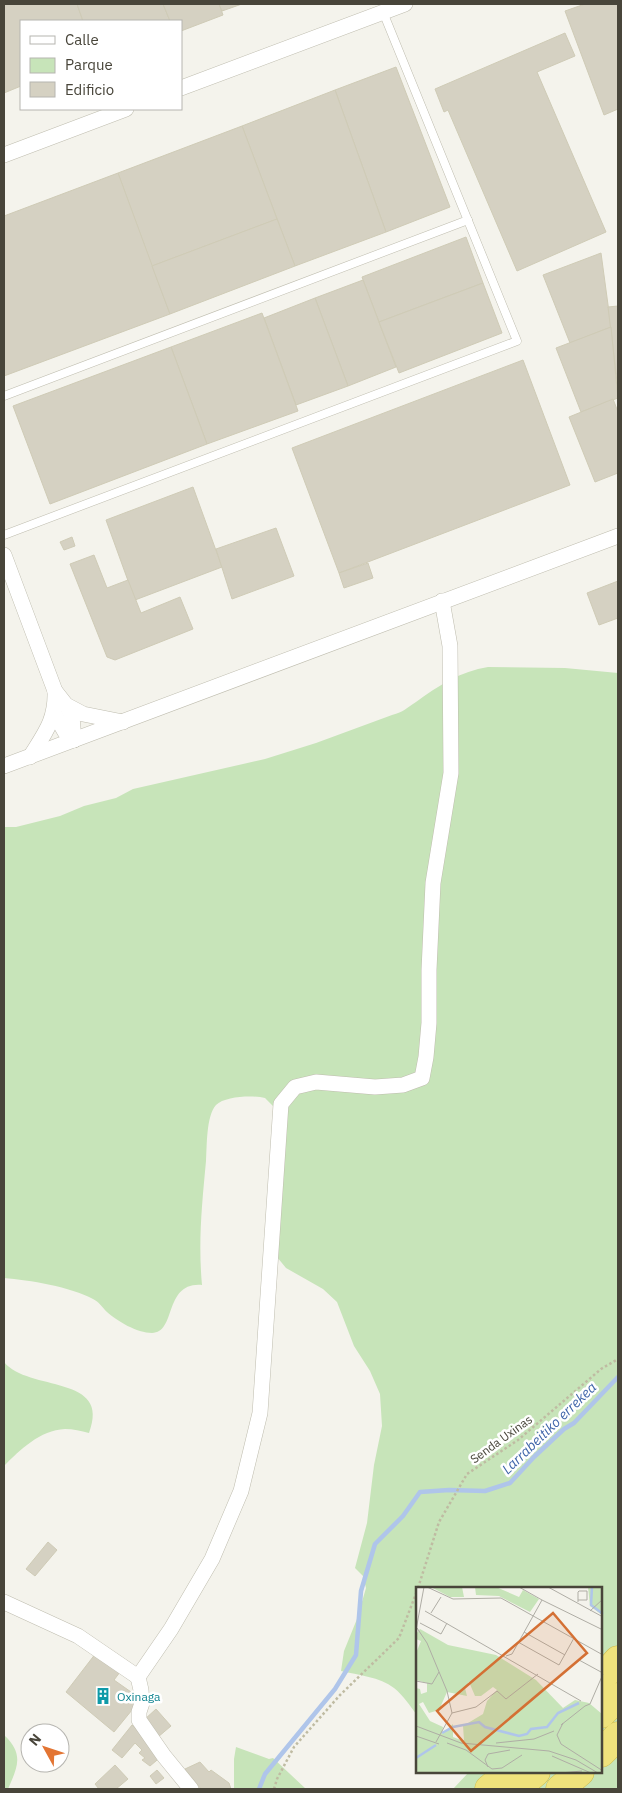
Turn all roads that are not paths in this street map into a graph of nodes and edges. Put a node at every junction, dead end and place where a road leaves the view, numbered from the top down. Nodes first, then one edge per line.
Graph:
1 (405, 4) edge
2 (383, 12) junction
3 (182, 88) edge
4 (123, 110) edge
5 (4, 155) edge
6 (468, 220) junction
7 (4, 396) edge
8 (4, 535) edge
9 (618, 536) edge
10 (4, 555) edge
11 (442, 601) junction
12 (60, 709) junction
13 (123, 722) junction
14 (74, 740) junction
15 (30, 756) junction
16 (4, 766) edge
17 (4, 1602) edge
18 (618, 1660) edge
19 (138, 1677) junction
20 (602, 1678) edge
21 (618, 1698) edge
22 (602, 1713) edge
23 (618, 1736) edge
24 (602, 1752) edge
25 (508, 1773) edge
26 (535, 1773) edge
27 (579, 1773) edge
28 (191, 1789) edge
29 (489, 1789) edge
30 (516, 1789) edge
31 (560, 1789) edge

1 - 2 street
2 - 3 street
2 - 6 lane
4 - 5 street
6 - 7 lane
6 - 8 lane
9 - 11 street
10 - 12 street
11 - 13 street
11 - 19 street
12 - 13 street
12 - 14 street
12 - 15 street
13 - 14 street
14 - 15 street
15 - 16 street
17 - 19 street
18 - 20 highway
19 - 28 street
21 - 22 highway
23 - 24 highway
25 - 29 highway
26 - 30 highway
27 - 31 highway

